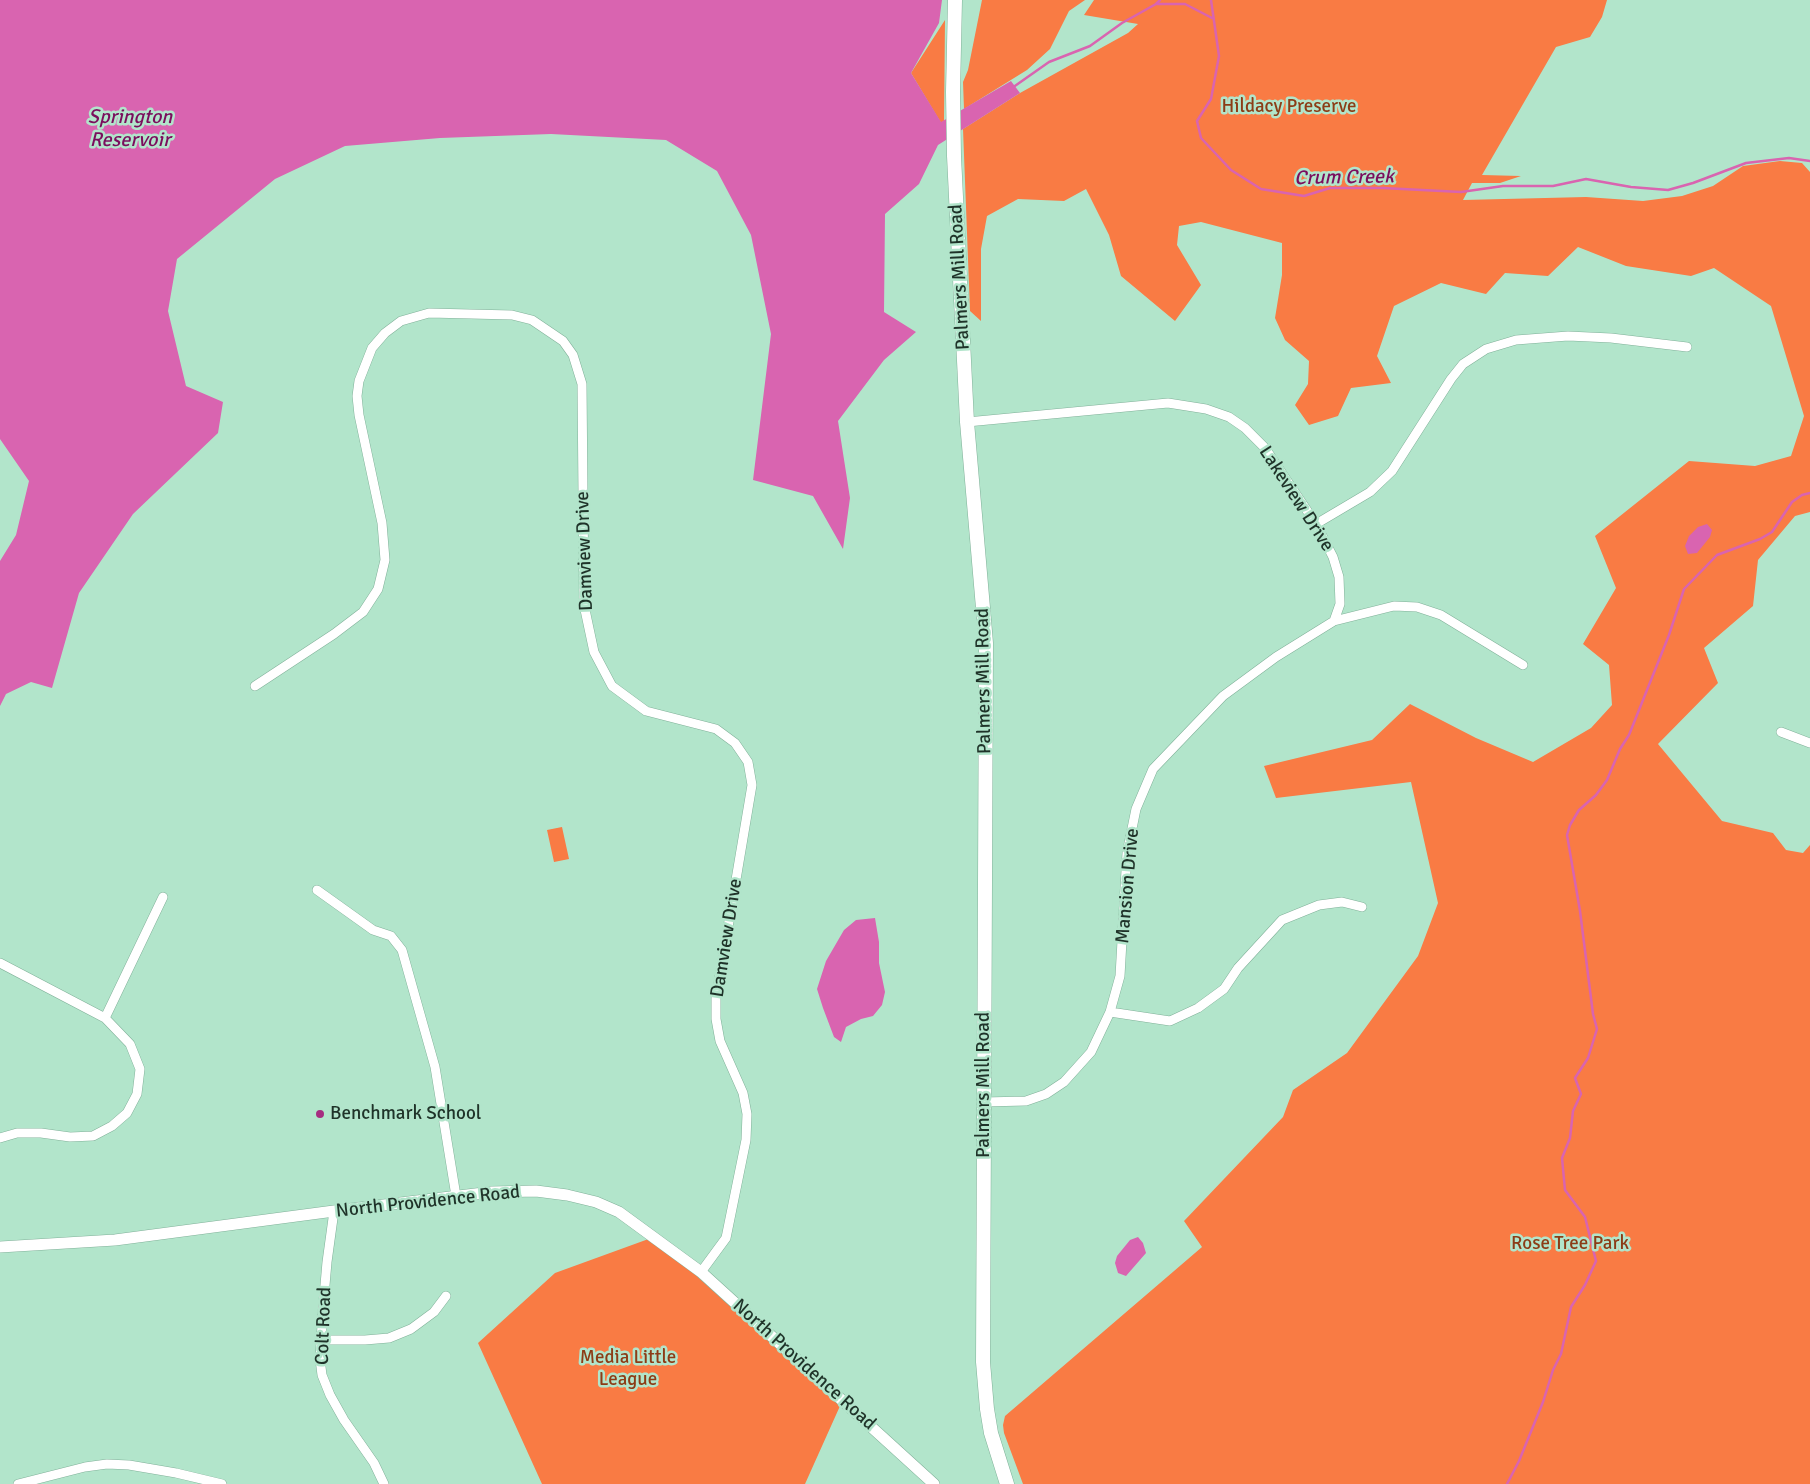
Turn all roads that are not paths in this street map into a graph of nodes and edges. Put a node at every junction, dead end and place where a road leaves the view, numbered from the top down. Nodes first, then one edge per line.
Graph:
1 (955, 0) edge
2 (1687, 347) dead end
3 (967, 422) junction
4 (1316, 524) junction
5 (1334, 621) junction
6 (1523, 665) dead end
7 (255, 686) dead end
8 (1781, 732) dead end
9 (1810, 743) edge
10 (317, 890) dead end
11 (163, 897) dead end
12 (1362, 907) dead end
13 (0, 963) edge
14 (1110, 1012) junction
15 (105, 1018) junction
16 (984, 1102) junction
17 (0, 1138) edge
18 (456, 1196) junction
19 (334, 1211) junction
20 (0, 1247) edge
21 (701, 1272) junction
22 (446, 1296) dead end
23 (322, 1340) junction
24 (52, 1480) edge
25 (18, 1484) edge
26 (222, 1484) edge
27 (384, 1484) edge
28 (934, 1484) edge
29 (1007, 1484) edge

1 - 3 main road, Palmers Mill Road
2 - 4 street
3 - 4 street, Lakeview Drive
3 - 16 main road, Palmers Mill Road
4 - 5 street, Lakeview Drive
5 - 6 street
5 - 14 street, Mansion Drive
7 - 21 street, Damview Drive
8 - 9 street
10 - 18 street
11 - 15 street
12 - 14 street
13 - 15 street
14 - 16 street, Mansion Drive
15 - 17 street
16 - 29 main road, Palmers Mill Road
18 - 19 main road, North Providence Road
18 - 21 main road, North Providence Road
19 - 20 main road, North Providence Road
19 - 23 street, Colt Road
21 - 28 main road, North Providence Road
22 - 23 street
23 - 27 street, Colt Road
24 - 25 street
24 - 26 street

